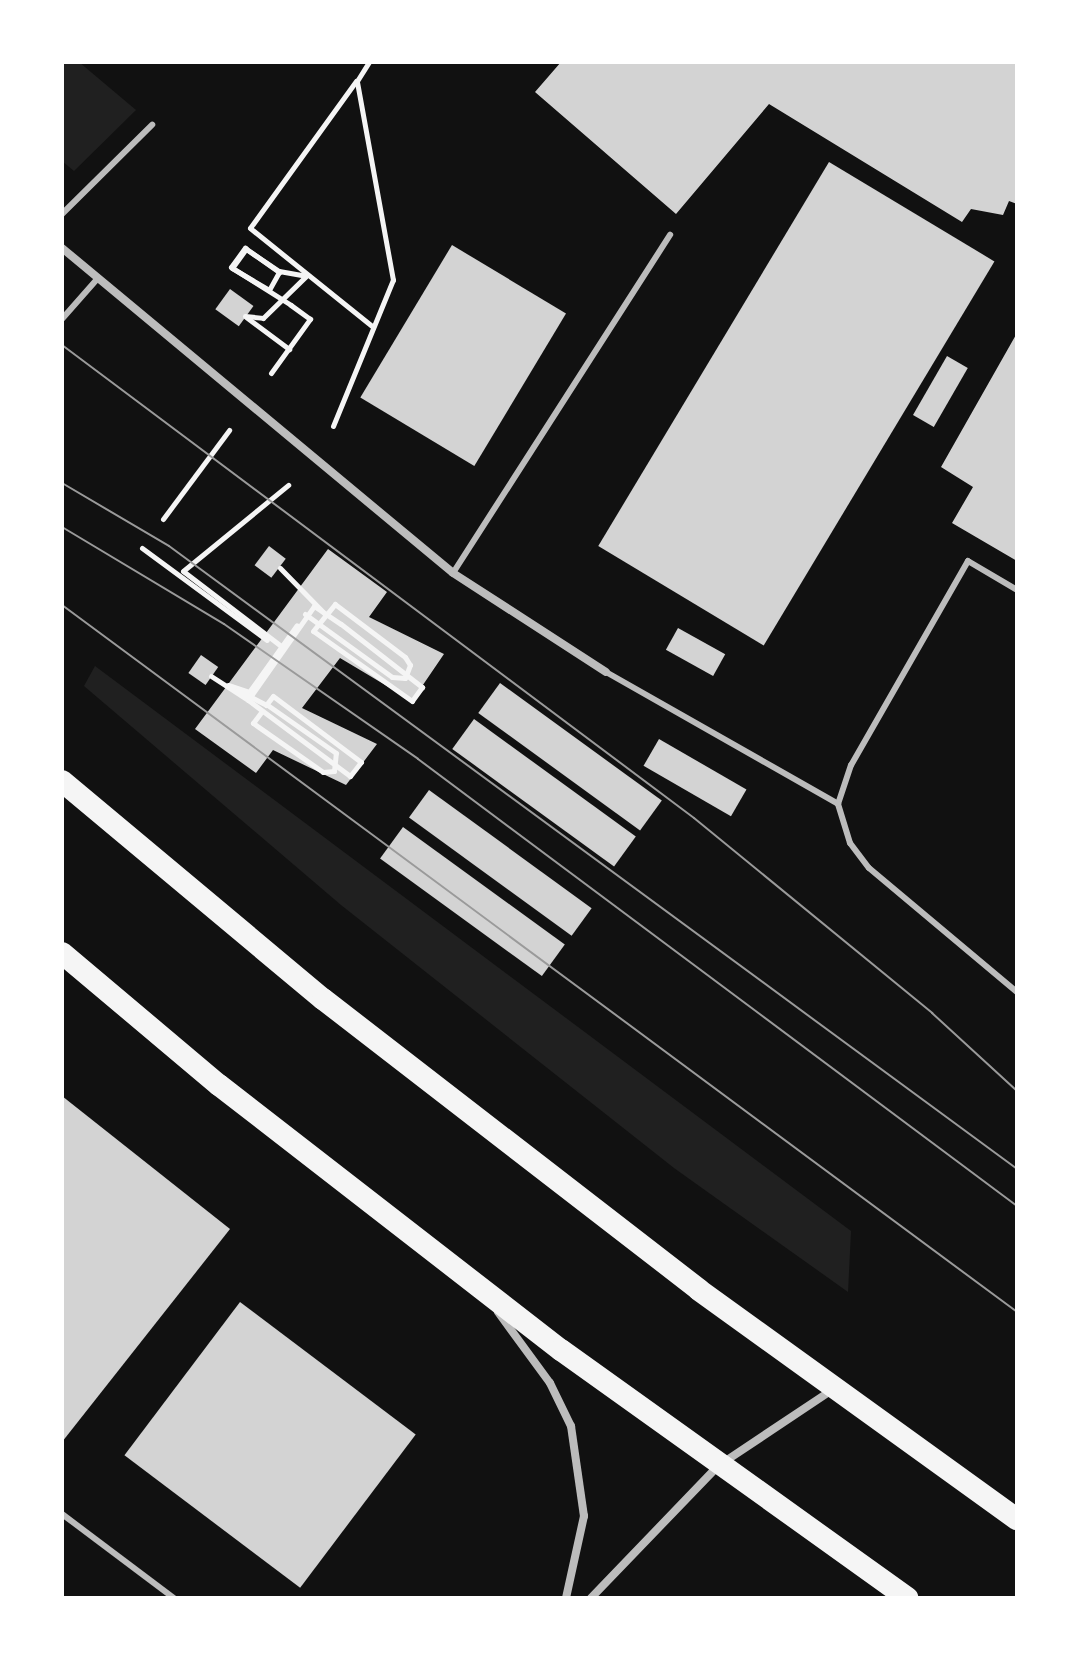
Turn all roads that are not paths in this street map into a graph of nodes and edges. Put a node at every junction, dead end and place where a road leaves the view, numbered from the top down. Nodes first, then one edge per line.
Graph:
1 (152, 125) dead end
2 (62, 214) edge
3 (670, 235) dead end
4 (62, 248) edge
5 (98, 278) junction
6 (62, 319) edge
7 (453, 573) junction
8 (1017, 590) edge
9 (606, 672) joint
10 (62, 781) edge
11 (838, 804) junction
12 (62, 953) edge
13 (1017, 992) edge
14 (450, 1263) junction
15 (833, 1390) junction
16 (718, 1466) junction
17 (62, 1514) edge
18 (1017, 1519) edge
19 (174, 1598) edge
20 (566, 1598) edge
21 (591, 1598) edge
22 (907, 1598) edge

1 - 2 lane
3 - 7 lane
4 - 5 street
5 - 6 lane
5 - 7 street
7 - 9 street
8 - 11 lane
9 - 11 lane
10 - 15 highway
11 - 13 lane
12 - 14 highway
14 - 16 highway
14 - 20 street
15 - 16 street
15 - 18 highway
16 - 21 street
16 - 22 highway
17 - 19 lane

